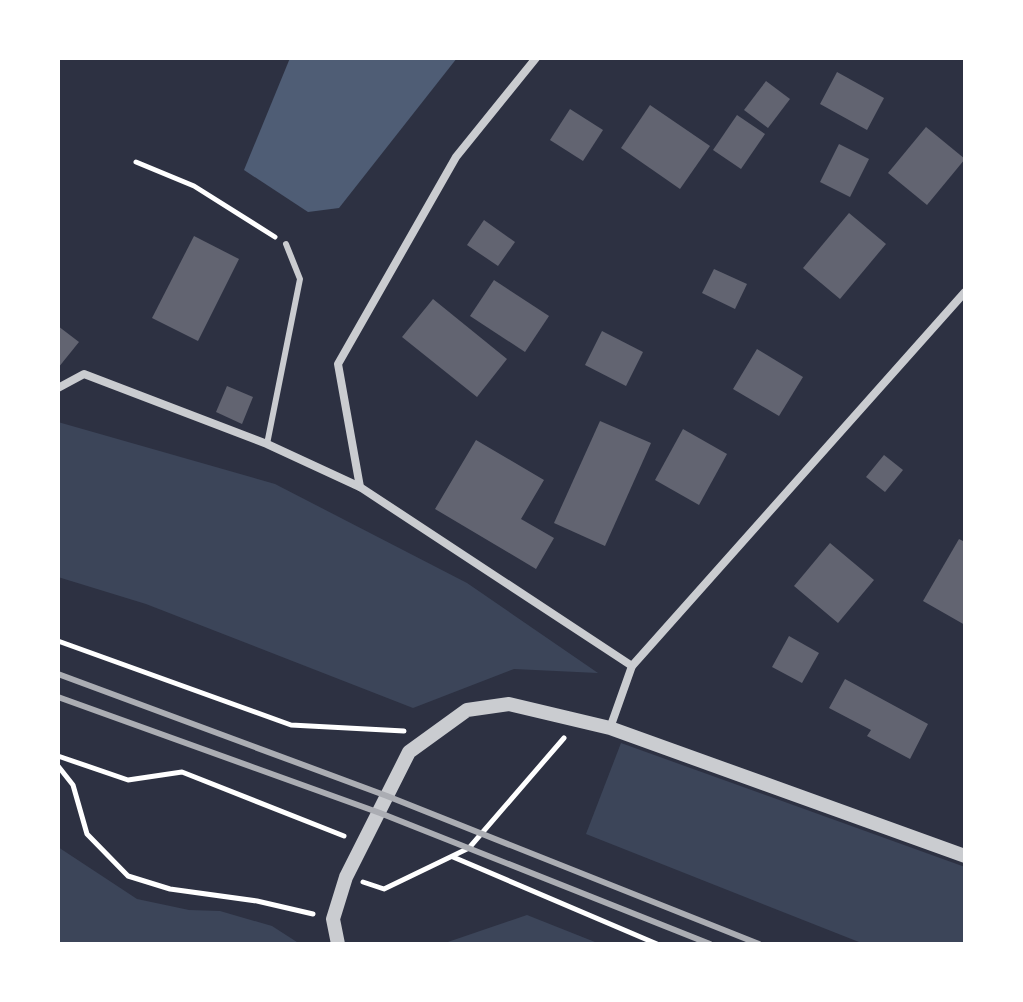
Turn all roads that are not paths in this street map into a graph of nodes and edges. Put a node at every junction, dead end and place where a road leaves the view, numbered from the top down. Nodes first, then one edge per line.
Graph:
1 (536, 58) edge
2 (286, 244) road end
3 (965, 292) edge
4 (58, 388) edge
5 (267, 444) junction
6 (360, 487) junction
7 (632, 666) junction
8 (610, 728) junction
9 (965, 856) edge
10 (338, 944) edge

1 - 6 street
2 - 5 lane
3 - 7 street
4 - 5 street
5 - 6 street
6 - 7 street
7 - 8 street
8 - 9 street
8 - 10 street

